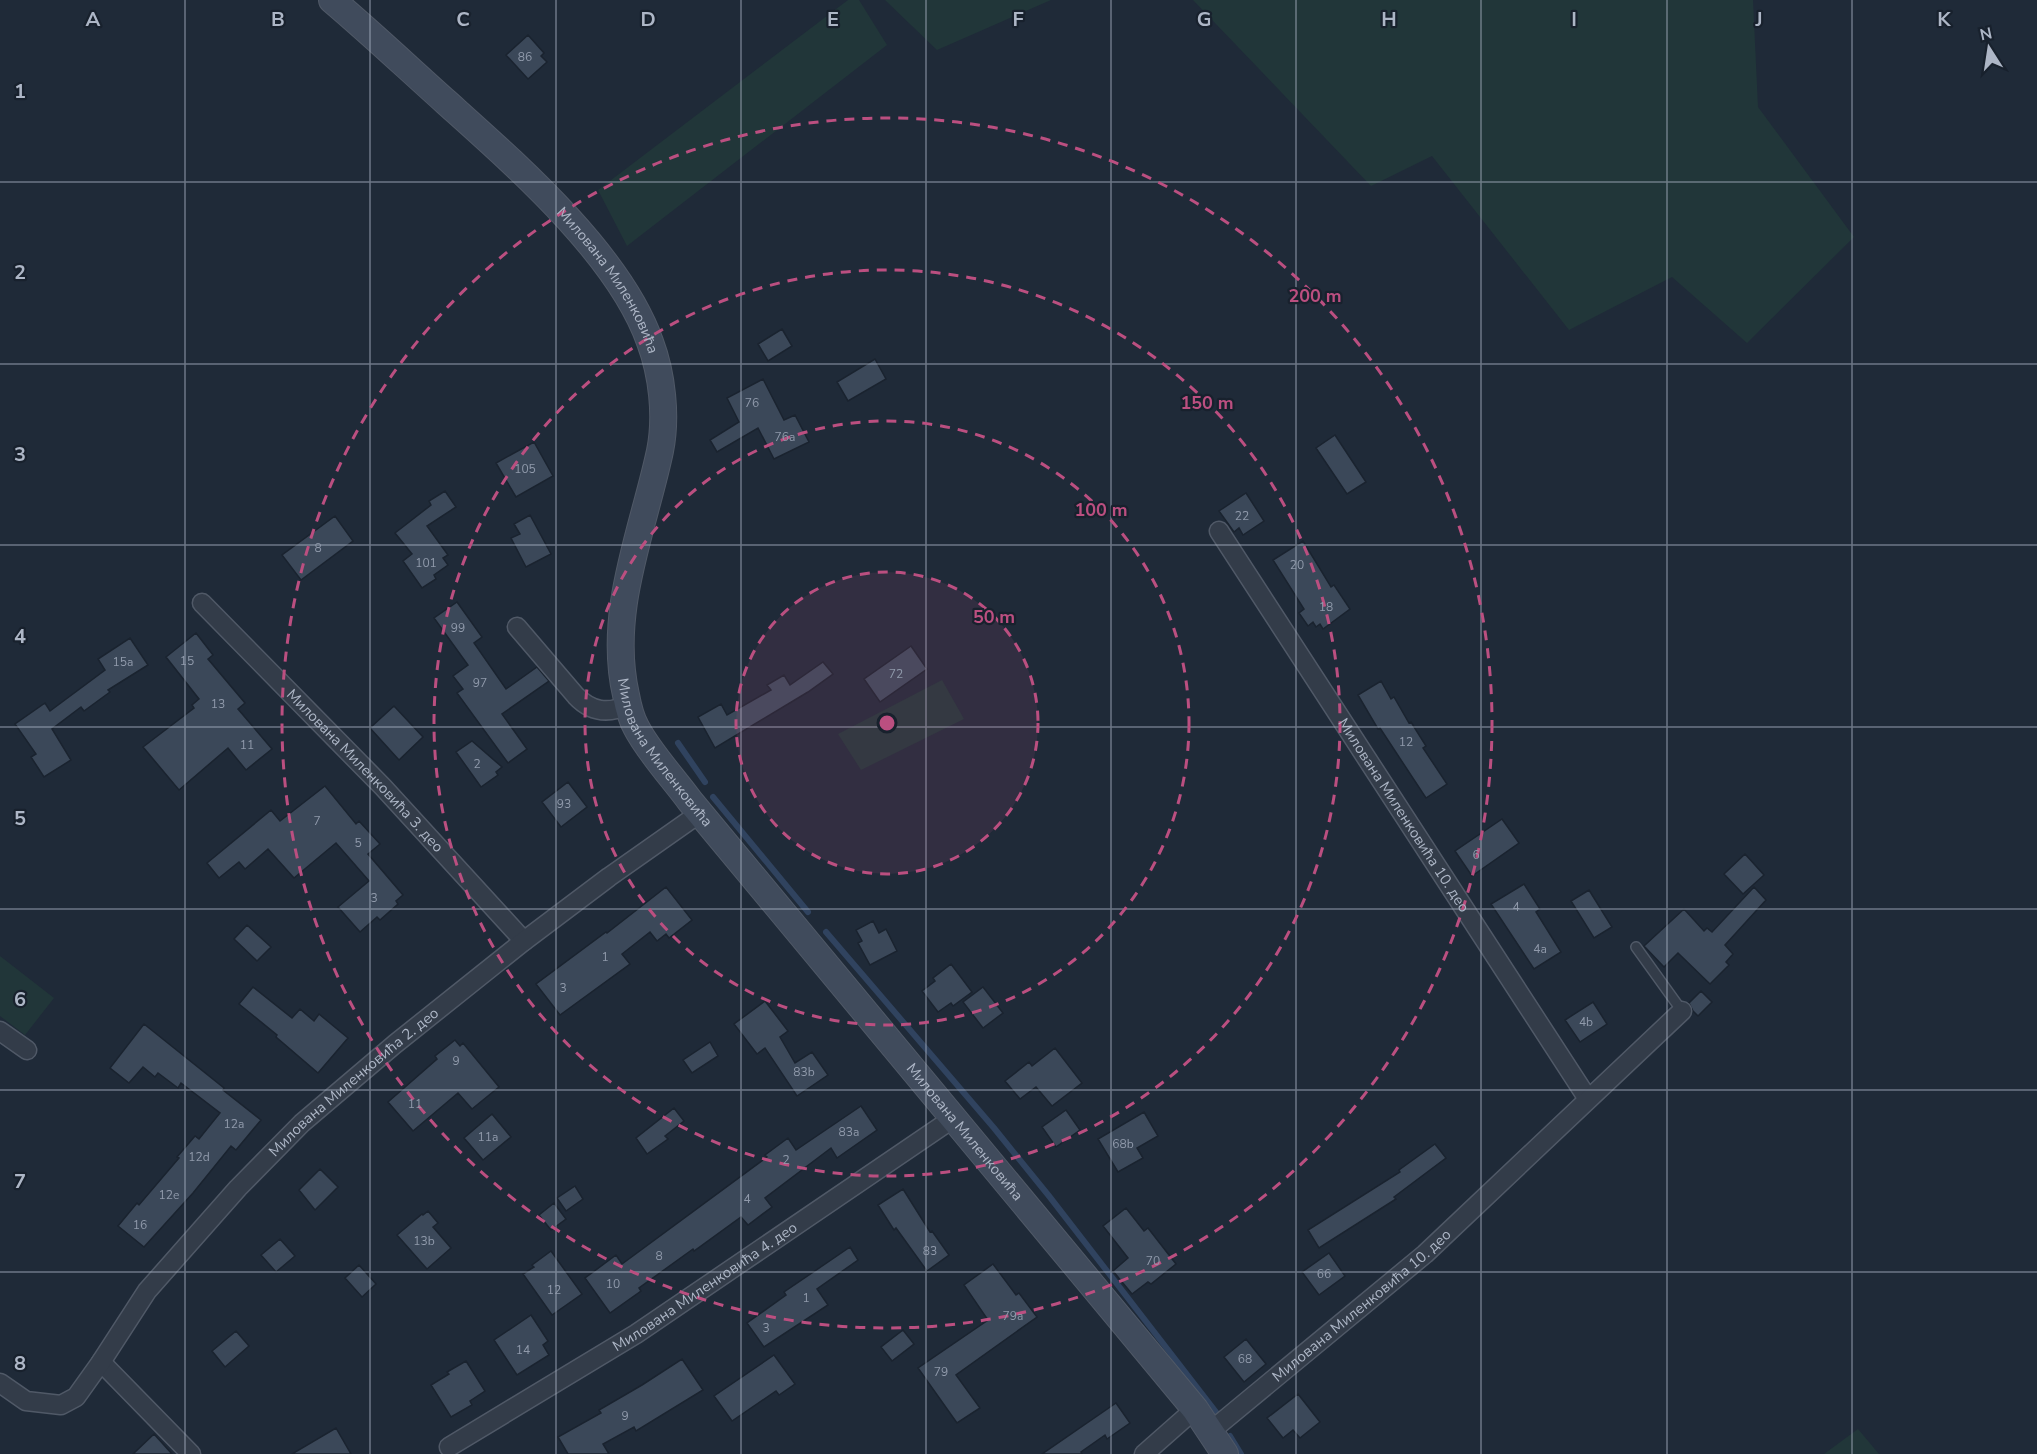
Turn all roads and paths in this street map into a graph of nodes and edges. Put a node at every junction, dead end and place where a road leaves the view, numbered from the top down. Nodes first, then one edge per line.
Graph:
1 (332, 0) edge
2 (1220, 531) dead end
3 (202, 603) dead end
4 (517, 627) dead end
5 (628, 705) junction
6 (700, 813) junction
7 (524, 941) junction
8 (1636, 947) dead end
9 (1682, 1011) joint
10 (0, 1031) edge
11 (27, 1050) dead end
12 (1588, 1099) junction
13 (954, 1117) junction
14 (101, 1362) junction
15 (0, 1383) edge
16 (1195, 1408) junction
17 (1210, 1431) junction
18 (449, 1447) dead end
19 (191, 1454) edge
20 (1144, 1454) edge
21 (1225, 1454) edge

1 - 5 street, Милована Миленковића
2 - 12 street, Милована Миленковића 10. део
3 - 7 street, Милована Миленковића 3. део
4 - 5 street
5 - 6 street, Милована Миленковића
6 - 7 street, Милована Миленковића 2. део
6 - 13 street, Милована Миленковића
7 - 14 street, Милована Миленковића 2. део
8 - 9 lane
9 - 12 street, Милована Миленковића 10. део
10 - 11 street
12 - 17 street, Милована Миленковића 10. део
13 - 16 street, Милована Миленковића
13 - 18 street, Милована Миленковића 4. део
14 - 15 street, Милована Миленковића 2. део
14 - 19 street
16 - 17 street, Милована Миленковића
16 - 20 street
17 - 21 street, Милована Миленковића

